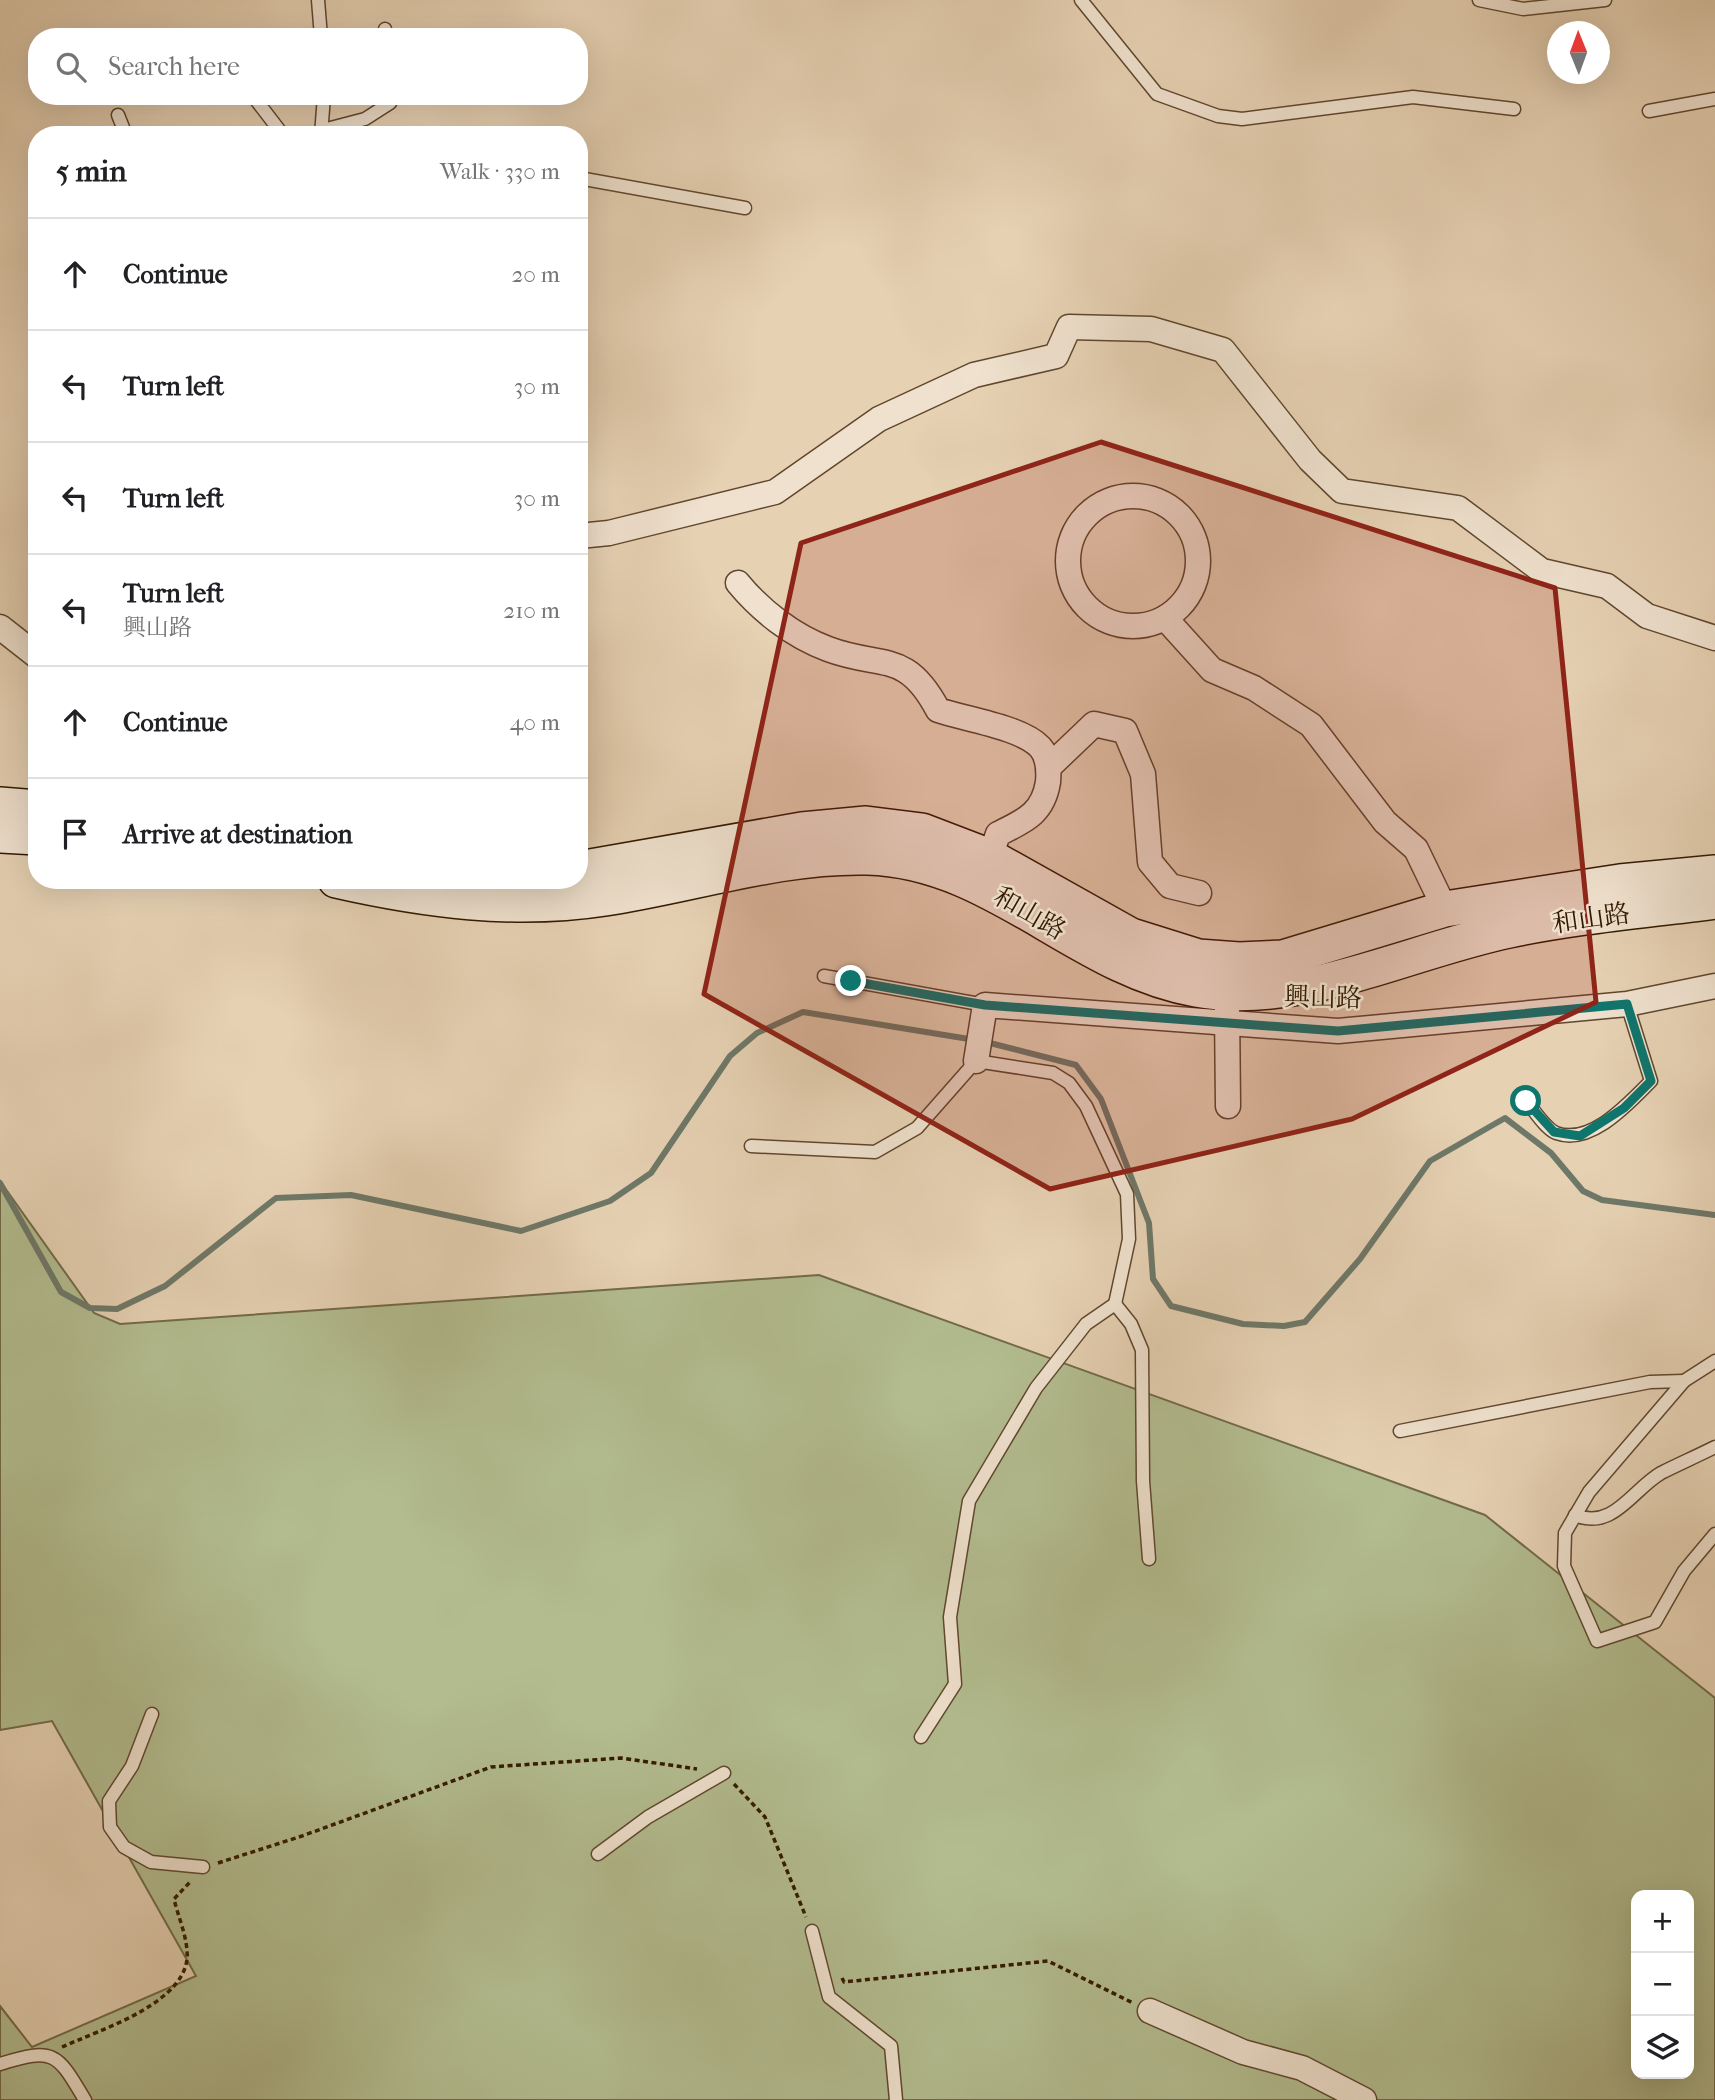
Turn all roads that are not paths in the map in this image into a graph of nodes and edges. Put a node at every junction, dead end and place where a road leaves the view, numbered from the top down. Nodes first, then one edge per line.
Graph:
1 (317, 0) edge
2 (1081, 0) edge
3 (1479, 0) edge
4 (1605, 0) edge
5 (320, 28) edge
6 (1715, 99) edge
7 (260, 105) edge
8 (324, 105) edge
9 (387, 105) edge
10 (1514, 109) dead end
11 (1650, 111) dead end
12 (118, 115) dead end
13 (122, 126) edge
14 (276, 126) edge
15 (322, 126) edge
16 (342, 126) edge
17 (588, 180) edge
18 (745, 208) dead end
19 (588, 535) edge
20 (738, 583) dead end
21 (1166, 618) junction
22 (0, 628) edge
23 (1715, 638) edge
24 (28, 649) edge
25 (1050, 766) junction
26 (0, 805) edge
27 (28, 807) edge
28 (0, 835) edge
29 (28, 837) edge
30 (990, 857) junction
31 (588, 867) edge
32 (1715, 873) edge
33 (375, 889) edge
34 (1199, 893) dead end
35 (1715, 901) edge
36 (1445, 909) junction
37 (824, 976) dead end
38 (1715, 986) edge
39 (1627, 1004) junction
40 (985, 1005) junction
41 (1227, 1008) junction
42 (976, 1061) junction
43 (1526, 1101) dead end
44 (1228, 1106) dead end
45 (751, 1146) dead end
46 (1115, 1304) junction
47 (1715, 1361) edge
48 (1684, 1381) junction
49 (1401, 1431) dead end
50 (1715, 1447) edge
51 (1575, 1516) junction
52 (1715, 1534) edge
53 (1149, 1559) dead end
54 (152, 1714) dead end
55 (921, 1737) dead end
56 (724, 1773) road end
57 (598, 1854) dead end
58 (204, 1867) road end
59 (811, 1931) road end
60 (1150, 2011) road end
61 (0, 2064) edge
62 (85, 2100) edge
63 (896, 2100) edge
64 (1364, 2100) edge

1 - 5 lane
2 - 10 lane
3 - 4 lane
6 - 11 lane
7 - 14 lane
8 - 15 lane
9 - 16 lane
12 - 13 lane
17 - 18 lane
19 - 23 street
20 - 25 street
21 - 21 street
21 - 36 street
22 - 24 street
25 - 30 street
25 - 34 street
26 - 27 main road
28 - 29 main road
30 - 31 main road, 和山路
30 - 36 main road, 和山路
32 - 36 main road, 和山路
33 - 41 main road, 和山路
35 - 41 main road, 和山路
37 - 40 lane
38 - 39 street, 興山路
39 - 41 street, 興山路
39 - 43 lane
40 - 41 street, 興山路
40 - 42 street
41 - 44 street
42 - 45 lane
42 - 46 lane
46 - 53 lane
46 - 55 lane
47 - 48 lane
48 - 49 lane
48 - 51 lane
50 - 51 lane
51 - 52 lane
54 - 58 lane
56 - 57 lane
59 - 63 lane
60 - 64 street
61 - 62 lane

